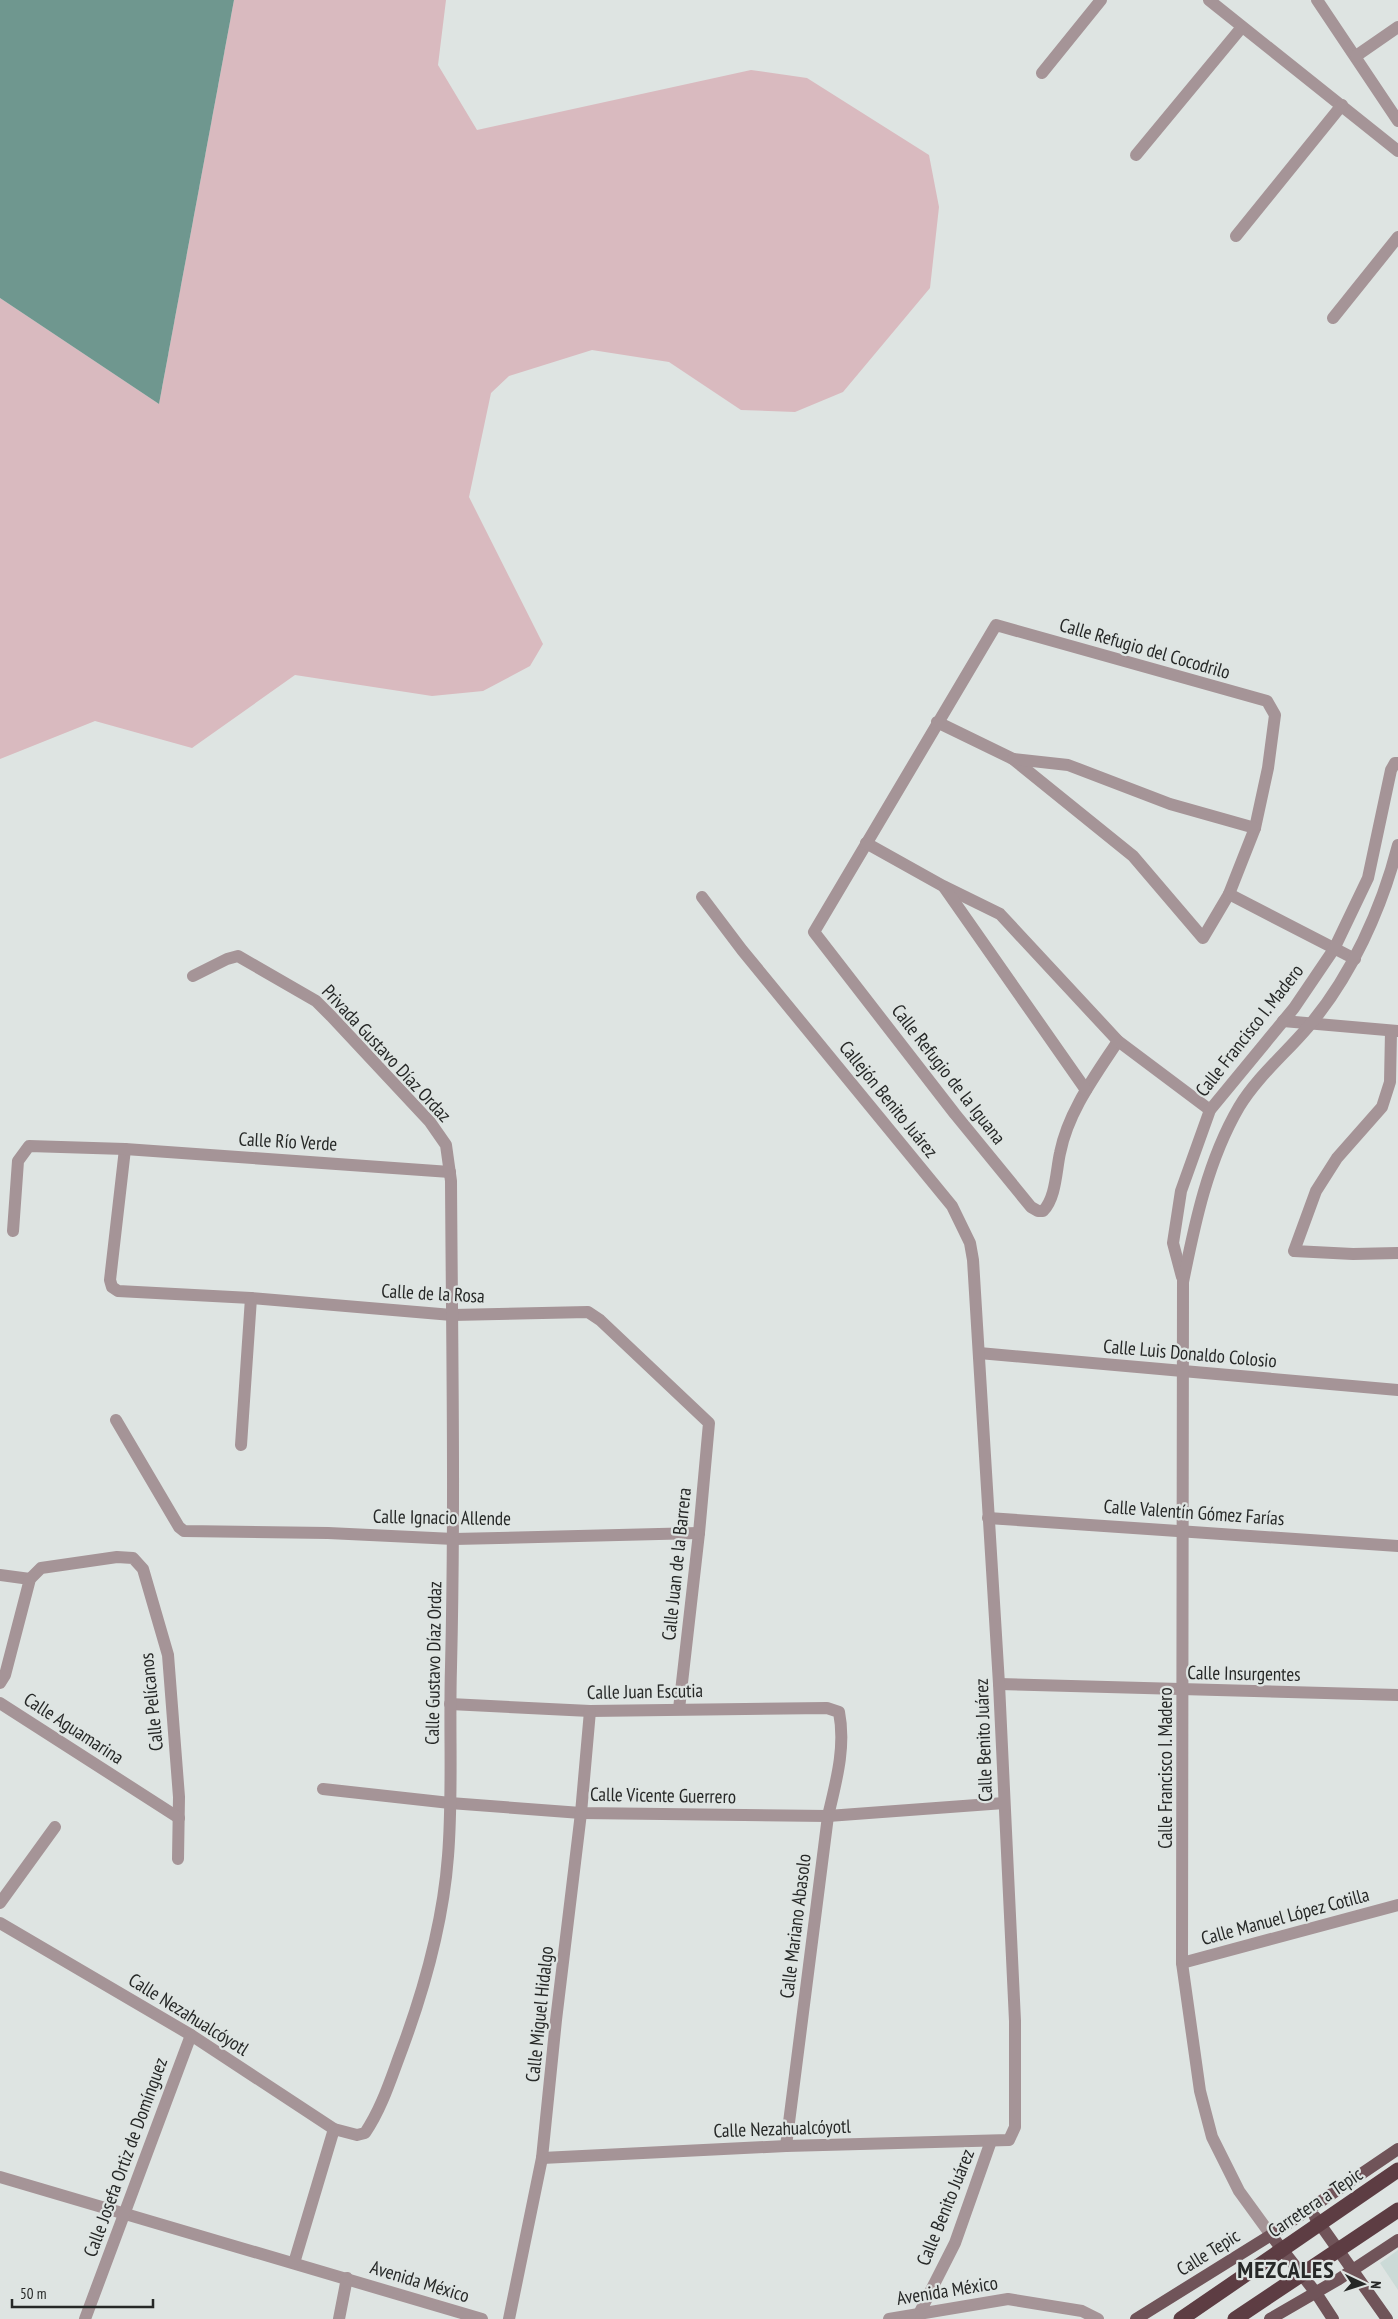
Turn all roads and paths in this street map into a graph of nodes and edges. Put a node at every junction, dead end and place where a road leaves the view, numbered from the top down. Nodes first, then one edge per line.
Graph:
1 (1100, 0) edge
2 (1209, 0) edge
3 (1317, 0) edge
4 (1242, 27) junction
5 (1398, 27) edge
6 (1356, 56) junction
7 (1042, 73) dead end
8 (1342, 105) junction
9 (1398, 121) edge
10 (1398, 151) edge
11 (1136, 155) dead end
12 (1236, 236) dead end
13 (1398, 237) edge
14 (1333, 318) dead end
15 (937, 722) junction
16 (1013, 759) junction
17 (1398, 762) edge
18 (898, 788) joint
19 (1255, 828) junction
20 (866, 843) junction
21 (1398, 845) edge
22 (943, 886) junction
23 (1229, 894) junction
24 (702, 897) dead end
25 (1334, 949) junction
26 (1355, 959) junction
27 (193, 976) dead end
28 (1282, 1021) junction
29 (1310, 1025) junction
30 (1395, 1031) edge
31 (1118, 1041) junction
32 (1086, 1090) junction
33 (1210, 1110) junction
34 (125, 1149) junction
35 (450, 1172) junction
36 (12, 1231) dead end
37 (1398, 1253) edge
38 (1183, 1282) junction
39 (251, 1298) junction
40 (452, 1315) junction
41 (979, 1353) junction
42 (1182, 1370) junction
43 (1398, 1390) edge
44 (116, 1420) dead end
45 (709, 1423) joint
46 (241, 1445) dead end
47 (988, 1518) junction
48 (1182, 1529) junction
49 (700, 1534) junction
50 (454, 1538) junction
51 (1398, 1546) edge
52 (0, 1575) edge
53 (30, 1579) junction
54 (0, 1683) edge
55 (1000, 1684) junction
56 (1184, 1690) junction
57 (1398, 1695) edge
58 (0, 1703) edge
59 (450, 1704) junction
60 (679, 1709) junction
61 (590, 1711) junction
62 (839, 1712) joint
63 (323, 1789) dead end
64 (450, 1803) junction
65 (1004, 1803) junction
66 (581, 1813) junction
67 (828, 1816) junction
68 (179, 1818) junction
69 (55, 1827) dead end
70 (178, 1859) dead end
71 (0, 1903) edge
72 (1398, 1905) edge
73 (0, 1923) edge
74 (1182, 1963) junction
75 (190, 2035) junction
76 (1015, 2127) joint
77 (334, 2129) junction
78 (357, 2136) joint
79 (991, 2141) junction
80 (786, 2146) junction
81 (1398, 2149) edge
82 (542, 2158) junction
83 (1398, 2170) edge
84 (0, 2177) edge
85 (1310, 2210) junction
86 (1398, 2210) edge
87 (124, 2214) junction
88 (1271, 2235) junction
89 (1398, 2240) edge
90 (294, 2264) junction
91 (1352, 2270) junction
92 (347, 2278) junction
93 (1316, 2293) junction
94 (920, 2314) junction
95 (86, 2319) edge
96 (339, 2319) edge
97 (482, 2319) edge
98 (509, 2319) edge
99 (889, 2319) edge
100 (1098, 2319) edge
101 (1136, 2319) edge
102 (1181, 2319) edge
103 (1235, 2319) edge
104 (1270, 2319) edge
105 (1333, 2319) edge
106 (1387, 2319) edge

1 - 7 street
2 - 4 street
3 - 6 street
4 - 8 street
4 - 11 street
5 - 6 street
6 - 9 street
8 - 10 street
8 - 12 street
13 - 14 street
15 - 16 street, Calle Refugio del Cocodrilo
15 - 18 street, Calle Refugio del Cocodrilo
15 - 19 street, Calle Refugio del Cocodrilo
16 - 19 street, Calle Refugio del Cocodrilo
16 - 23 street, Calle Refugio del Cocodrilo
17 - 25 street, Calle Francisco I. Madero
18 - 20 street, Calle Refugio de la Iguana
19 - 23 street, Calle Refugio del Cocodrilo
20 - 22 street
20 - 32 street, Calle Refugio de la Iguana
21 - 26 street, Calle Francisco I. Madero
22 - 31 street
22 - 32 street
23 - 25 street
24 - 41 street, Callejón Benito Juárez
25 - 26 street
25 - 28 street, Calle Francisco I. Madero
26 - 29 street, Calle Francisco I. Madero
27 - 35 street, Privada Gustavo Díaz Ordaz
28 - 29 street
28 - 33 street, Calle Francisco I. Madero
29 - 30 street
29 - 38 street, Calle Francisco I. Madero
30 - 37 street
31 - 32 street, Calle Refugio de la Iguana
31 - 33 street
33 - 38 street, Calle Francisco I. Madero
34 - 35 street, Calle Río Verde
34 - 36 street, Calle Río Verde
34 - 39 street, Calle de la Rosa
35 - 40 street, Calle Gustavo Díaz Ordaz
38 - 42 street, Calle Francisco I. Madero
39 - 40 street, Calle de la Rosa
39 - 46 street
40 - 45 street, Calle de la Rosa
40 - 50 street, Calle Gustavo Díaz Ordaz
41 - 42 street, Calle Luis Donaldo Colosio
41 - 47 street, Calle Benito Juárez
42 - 43 street, Calle Luis Donaldo Colosio
42 - 48 street, Calle Francisco I. Madero
44 - 50 street, Calle Ignacio Allende
45 - 49 street, Calle Juan de la Barrera
47 - 48 street, Calle Valentín Gómez Farías
47 - 55 street, Calle Benito Juárez
48 - 51 street, Calle Valentín Gómez Farías
48 - 56 street, Calle Francisco I. Madero
49 - 50 street, Calle Ignacio Allende
49 - 60 street, Calle Juan de la Barrera
50 - 59 street, Calle Gustavo Díaz Ordaz
52 - 53 street
53 - 54 street
53 - 68 street, Calle Pelícanos
55 - 56 street, Calle Insurgentes
55 - 65 street, Calle Benito Juárez
56 - 57 street, Calle Insurgentes
56 - 74 street, Calle Francisco I. Madero
58 - 68 street, Calle Aguamarina
59 - 61 street, Calle Juan Escutia
59 - 64 street, Calle Gustavo Díaz Ordaz
60 - 61 street, Calle Juan Escutia
60 - 62 street, Calle Juan Escutia
61 - 66 street, Calle Miguel Hidalgo
62 - 67 street, Calle Mariano Abasolo
63 - 64 street, Calle Vicente Guerrero
64 - 66 street, Calle Vicente Guerrero
64 - 78 street, Calle Gustavo Díaz Ordaz
65 - 67 street, Calle Vicente Guerrero
65 - 76 street, Calle Benito Juárez
66 - 67 street, Calle Vicente Guerrero
66 - 82 street, Calle Miguel Hidalgo
67 - 80 street, Calle Mariano Abasolo
68 - 70 street, Calle Pelícanos
69 - 71 street
72 - 74 street, Calle Manuel López Cotilla
73 - 75 street, Calle Nezahualcóyotl
74 - 88 street, Calle Francisco I. Madero
75 - 77 street, Calle Nezahualcóyotl
75 - 87 street, Calle Josefa Ortiz de Domínguez
76 - 79 street, Calle Nezahualcóyotl
77 - 78 street, Calle Nezahualcóyotl
77 - 90 street
79 - 80 street, Calle Nezahualcóyotl
79 - 94 street, Calle Benito Juárez
80 - 82 street, Calle Nezahualcóyotl
81 - 85 main road, Calle Tepic
82 - 98 street, Calle Miguel Hidalgo
83 - 102 highway, Carretera a Tepic, bridge
84 - 87 street, Avenida México
85 - 88 main road, Calle Tepic
85 - 91 main road
86 - 103 highway, bridge
87 - 90 street, Avenida México
87 - 95 street, Calle Josefa Ortiz de Domínguez
88 - 93 main road
88 - 101 main road, Calle Tepic
89 - 91 main road
90 - 92 street, Avenida México
91 - 93 main road
91 - 106 main road
92 - 96 street
92 - 97 street, Avenida México
93 - 104 main road
93 - 105 main road
94 - 99 street, Avenida México
94 - 100 street, Avenida México

